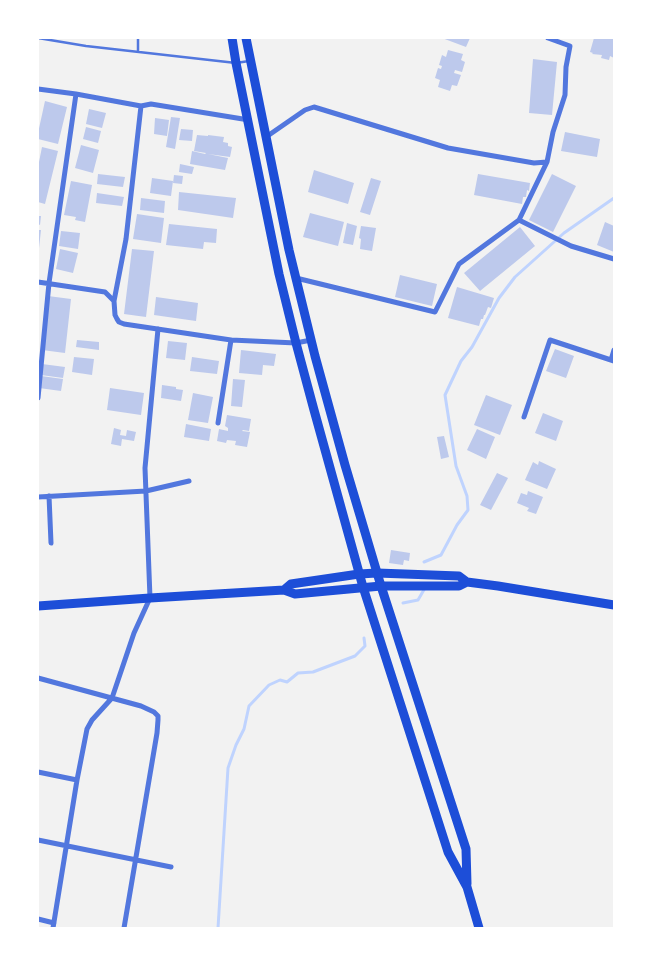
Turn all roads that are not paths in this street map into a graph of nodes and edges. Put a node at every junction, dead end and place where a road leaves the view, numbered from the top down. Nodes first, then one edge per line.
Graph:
1 (38, 38) edge
2 (138, 38) edge
3 (232, 38) edge
4 (246, 38) edge
5 (548, 38) edge
6 (138, 52) junction
7 (251, 61) junction
8 (236, 63) junction
9 (38, 89) edge
10 (76, 94) junction
11 (141, 106) junction
12 (249, 120) junction
13 (266, 137) junction
14 (547, 162) junction
15 (519, 220) junction
16 (614, 259) edge
17 (296, 278) junction
18 (38, 282) edge
19 (49, 283) junction
20 (114, 301) junction
21 (158, 329) junction
22 (231, 340) junction
23 (311, 340) junction
24 (296, 343) junction
25 (614, 350) edge
26 (39, 358) edge
27 (613, 360) edge
28 (38, 398) edge
29 (524, 417) dead end
30 (218, 423) dead end
31 (189, 482) dead end
32 (146, 492) junction
33 (49, 496) junction
34 (38, 497) edge
35 (51, 543) dead end
36 (377, 573) junction
37 (359, 574) junction
38 (468, 582) junction
39 (381, 586) junction
40 (363, 587) junction
41 (284, 590) junction
42 (150, 598) junction
43 (614, 605) edge
44 (38, 606) edge
45 (38, 678) edge
46 (112, 698) junction
47 (38, 772) edge
48 (77, 780) junction
49 (38, 840) edge
50 (67, 845) junction
51 (135, 860) junction
52 (171, 867) dead end
53 (467, 887) junction
54 (38, 919) edge
55 (54, 926) edge
56 (124, 928) edge
57 (480, 928) edge

1 - 6 lane
2 - 6 lane
3 - 8 main road
4 - 7 main road
5 - 14 street
6 - 8 lane
7 - 8 lane
7 - 13 main road
8 - 12 main road
9 - 10 street
10 - 11 street
10 - 19 street
11 - 12 street
11 - 20 street
12 - 24 main road
13 - 14 street
13 - 17 main road
14 - 15 street
15 - 16 street
15 - 17 street
17 - 23 main road
18 - 19 street
19 - 20 street
19 - 26 street
20 - 21 street
21 - 22 street
21 - 32 street
22 - 24 street
22 - 30 street
23 - 24 street
23 - 36 main road
24 - 37 main road
25 - 27 street
26 - 28 street
27 - 29 street
31 - 32 street
32 - 33 street
32 - 42 street
33 - 34 street
33 - 35 street
36 - 37 main road
36 - 38 main road
36 - 39 main road
37 - 40 main road
37 - 41 main road
38 - 39 main road
38 - 43 main road
39 - 40 main road
39 - 53 main road
40 - 41 main road
40 - 53 main road
41 - 42 main road
42 - 44 main road
42 - 46 street
45 - 46 street
46 - 48 street
46 - 51 street
47 - 48 street
48 - 50 street
49 - 50 street
50 - 51 street
50 - 55 street
51 - 52 street
51 - 56 street
53 - 57 main road
54 - 55 street

